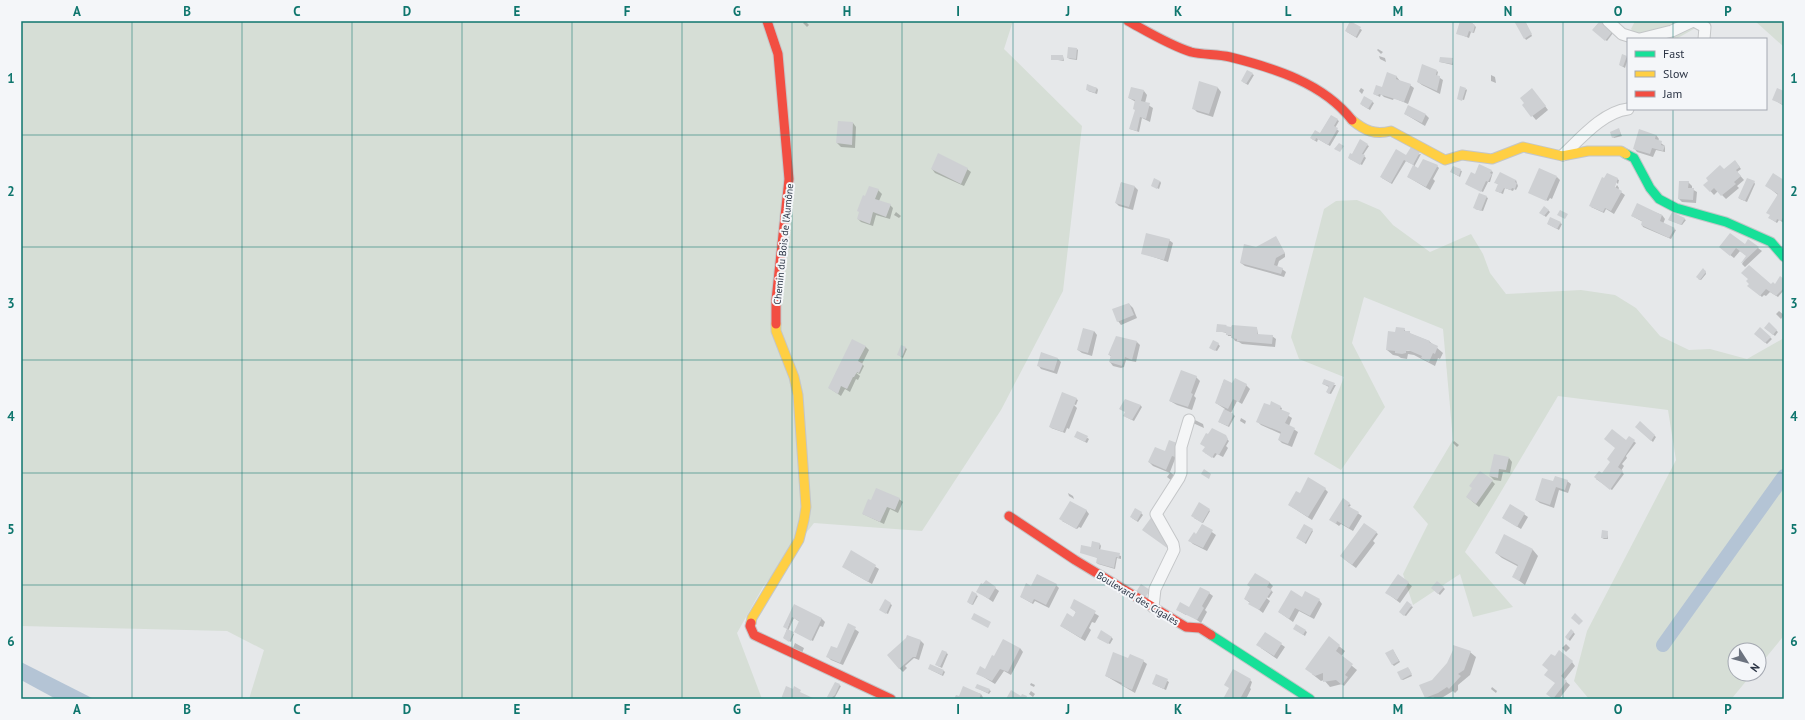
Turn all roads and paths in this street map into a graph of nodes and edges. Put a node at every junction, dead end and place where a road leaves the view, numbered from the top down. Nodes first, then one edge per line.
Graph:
1 (767, 21) edge
2 (1128, 21) edge
3 (1608, 21) edge
4 (1694, 21) edge
5 (1636, 38) edge
6 (1643, 38) edge
7 (1704, 38) edge
8 (1627, 109) edge
9 (1562, 156) junction
10 (1784, 257) edge
11 (1189, 420) dead end
12 (1010, 516) dead end
13 (1153, 607) junction
14 (891, 699) edge
15 (1310, 699) edge

1 - 14 street, Chemin du Bois de l'Aumône
2 - 9 street
3 - 5 street
4 - 6 street
4 - 7 street
8 - 9 street
9 - 10 street
11 - 13 street
12 - 13 street, Boulevard des Cigales
13 - 15 street, Boulevard des Cigales

